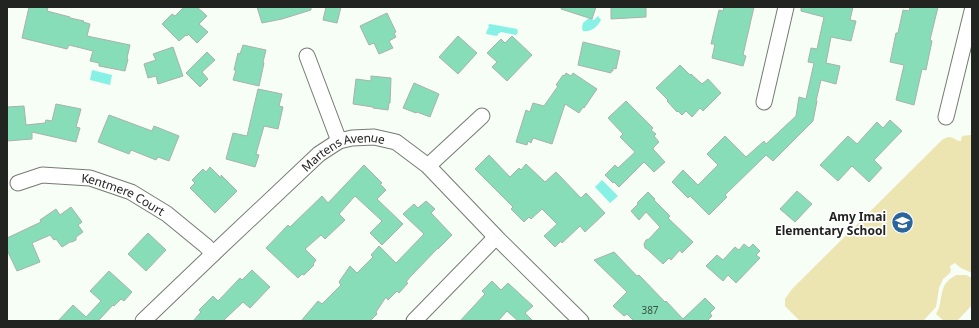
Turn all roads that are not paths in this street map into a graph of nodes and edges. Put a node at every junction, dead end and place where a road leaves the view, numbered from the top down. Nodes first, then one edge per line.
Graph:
1 (786, 7) edge
2 (972, 11) edge
3 (307, 56) dead end
4 (764, 102) dead end
5 (482, 116) dead end
6 (946, 117) dead end
7 (339, 141) junction
8 (428, 166) junction
9 (18, 183) dead end
10 (496, 237) junction
11 (213, 254) junction
12 (143, 321) edge
13 (414, 321) edge
14 (581, 321) edge

1 - 4 street
2 - 6 street
3 - 7 street
5 - 8 street
7 - 8 street, Martens Avenue
7 - 11 street, Martens Avenue
8 - 10 street, Martens Avenue
9 - 11 street, Kentmere Court
10 - 13 street
10 - 14 street, Martens Avenue
11 - 12 street, Martens Avenue

